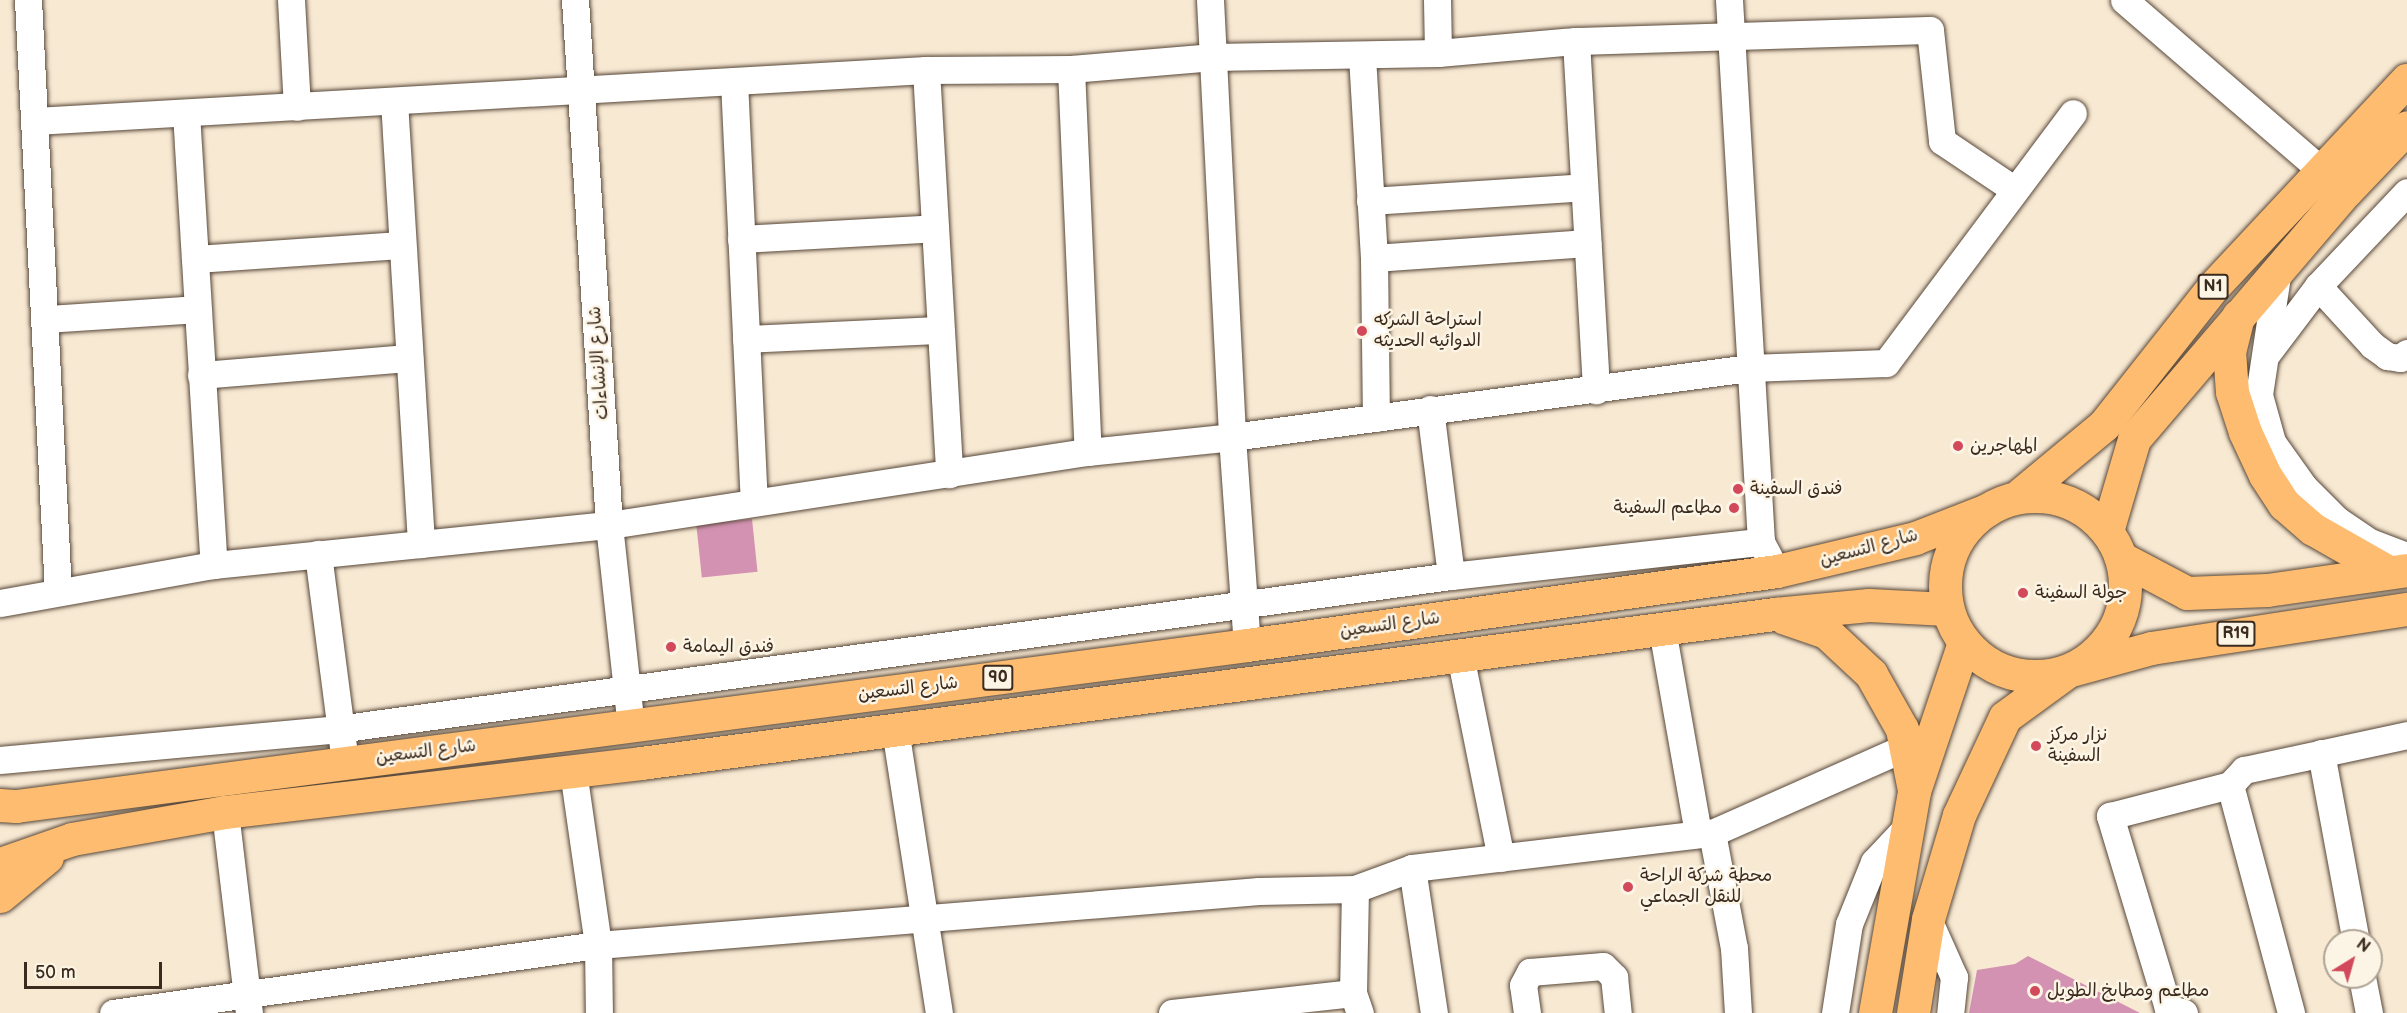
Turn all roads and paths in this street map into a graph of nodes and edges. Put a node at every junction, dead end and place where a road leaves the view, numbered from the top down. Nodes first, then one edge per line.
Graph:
1 (28, 0) edge
2 (291, 0) edge
3 (575, 0) edge
4 (1210, 0) edge
5 (1437, 0) edge
6 (1729, 0) edge
7 (2124, 0) edge
8 (1732, 39) junction
9 (1576, 41) junction
10 (1438, 53) junction
11 (1362, 56) junction
12 (1213, 57) junction
13 (1071, 69) junction
14 (926, 70) junction
15 (2407, 80) edge
16 (734, 81) junction
17 (581, 88) junction
18 (394, 101) junction
19 (297, 107) junction
20 (186, 113) junction
21 (2073, 113) dead end
22 (35, 121) junction
23 (2407, 126) edge
24 (2323, 172) junction
25 (1584, 187) junction
26 (2015, 190) junction
27 (2407, 192) edge
28 (1370, 201) junction
29 (935, 228) junction
30 (741, 239) junction
31 (1587, 243) junction
32 (402, 245) junction
33 (1374, 258) junction
34 (195, 259) junction
35 (2278, 269) junction
36 (2318, 285) junction
37 (197, 309) junction
38 (2238, 315) junction
39 (47, 319) junction
40 (940, 330) junction
41 (746, 339) junction
42 (2407, 353) edge
43 (2265, 356) junction
44 (409, 358) junction
45 (1749, 368) junction
46 (201, 375) junction
47 (1596, 390) junction
48 (1430, 409) junction
49 (1376, 418) junction
50 (1232, 437) junction
51 (1088, 452) junction
52 (949, 474) junction
53 (2021, 494) junction
54 (754, 501) junction
55 (1987, 510) junction
56 (609, 525) junction
57 (1761, 542) junction
58 (421, 544) junction
59 (2114, 544) junction
60 (318, 555) junction
61 (214, 565) junction
62 (2400, 566) edge
63 (1777, 571) junction
64 (1451, 576) junction
65 (58, 592) junction
66 (0, 603) edge
67 (1242, 604) junction
68 (1947, 609) junction
69 (1774, 614) junction
70 (2405, 616) edge
71 (1662, 629) junction
72 (1964, 642) junction
73 (1247, 645) junction
74 (1460, 655) junction
75 (2067, 671) junction
76 (626, 691) junction
77 (631, 725) junction
78 (338, 729) junction
79 (895, 729) junction
80 (2407, 735) edge
81 (1906, 747) junction
82 (2321, 753) junction
83 (0, 760) edge
84 (347, 762) junction
85 (641, 763) junction
86 (573, 771) junction
87 (2230, 785) junction
88 (1914, 791) junction
89 (0, 805) edge
90 (225, 812) junction
91 (1907, 827) junction
92 (1705, 834) junction
93 (72, 839) junction
94 (1501, 858) junction
95 (0, 864) edge
96 (1412, 868) junction
97 (1355, 889) junction
98 (0, 896) edge
99 (924, 916) junction
100 (1928, 919) junction
101 (2354, 929) edge
102 (598, 945) junction
103 (2364, 989) edge
104 (1356, 1003) edge
105 (248, 1004) edge
106 (113, 1013) edge
107 (599, 1013) edge
108 (939, 1013) edge
109 (1172, 1013) edge
110 (1434, 1013) edge
111 (1527, 1013) edge
112 (1618, 1013) edge
113 (1738, 1013) edge
114 (1835, 1013) edge
115 (1875, 1013) edge
116 (1913, 1013) edge
117 (1950, 1013) edge
118 (2184, 1013) edge
119 (2291, 1013) edge
120 (2369, 1013) edge

1 - 22 street
2 - 19 street
3 - 17 street, شارع الإنشاءات
4 - 12 street
5 - 10 street
6 - 8 street
7 - 24 street
8 - 9 street
8 - 26 street
8 - 45 street
9 - 10 street
9 - 25 street
10 - 11 street
11 - 12 street
11 - 28 street
12 - 13 street
12 - 50 street
13 - 14 street
13 - 51 street
14 - 16 street
14 - 29 street
15 - 24 main road, N1
16 - 17 street
16 - 30 street
17 - 18 street
17 - 56 street, شارع الإنشاءات
18 - 19 street
18 - 32 street
19 - 20 street
20 - 22 street
20 - 34 street
21 - 26 street
22 - 39 street
23 - 35 main road, N1
24 - 53 main road, N1
25 - 28 street
25 - 31 street
26 - 45 street
27 - 36 street
28 - 33 street
29 - 30 street
29 - 40 street
30 - 41 street
31 - 33 street
31 - 47 street
32 - 34 street
32 - 44 street
33 - 49 street
34 - 37 street
35 - 38 main road, N1
35 - 43 street
36 - 42 street
36 - 43 street
37 - 39 street
37 - 46 street
38 - 59 main road, N1
38 - 62 main road
39 - 65 street
40 - 41 street
40 - 52 street
41 - 54 street
43 - 62 street
44 - 46 street
44 - 58 street
45 - 47 street
45 - 57 street
46 - 61 street
47 - 48 street
48 - 49 street
48 - 64 street
49 - 50 street
50 - 51 street
50 - 67 street
51 - 52 street
52 - 54 street
53 - 55 main road
53 - 59 main road
54 - 56 street
55 - 63 main road, شارع التسعين / 90
55 - 68 main road
56 - 58 street
56 - 76 street, شارع الإنشاءات
57 - 63 street
57 - 64 street
58 - 60 street
59 - 62 main road
59 - 75 main road
60 - 61 street
60 - 78 street
61 - 65 street
63 - 73 main road, شارع التسعين / 90
64 - 67 street
65 - 66 street
67 - 73 street
67 - 76 street
68 - 69 main road, شارع التسعين / 90
68 - 72 main road
69 - 71 main road, شارع التسعين / 90
69 - 81 main road
70 - 75 main road, R19
71 - 74 main road, شارع التسعين / 90
71 - 92 street
72 - 75 main road
72 - 88 main road
73 - 77 main road, شارع التسعين / 90
74 - 79 main road, شارع التسعين / 90
74 - 94 street
75 - 100 main road
76 - 77 street, شارع الإنشاءات
76 - 78 street
77 - 84 main road, شارع التسعين / 90
77 - 85 main road
78 - 83 street
78 - 84 street
79 - 85 main road, شارع التسعين / 90
79 - 99 street
80 - 82 street
81 - 88 main road
81 - 92 street
82 - 87 street
82 - 101 street
84 - 89 main road, شارع التسعين / 90
85 - 86 main road, شارع التسعين / 90
86 - 90 main road, شارع التسعين / 90
86 - 102 street
87 - 118 street
87 - 119 street
88 - 91 main road
90 - 93 main road, شارع التسعين / 90
90 - 105 street
91 - 114 street
91 - 115 main road
92 - 94 street
92 - 113 street
93 - 95 main road, شارع التسعين / 90
93 - 98 main road
94 - 96 street
96 - 97 street
96 - 110 street
97 - 99 street
97 - 104 street
99 - 102 street
99 - 108 street
100 - 116 main road
100 - 117 street
102 - 105 street
102 - 107 street
103 - 120 street
104 - 109 street
105 - 106 street
111 - 112 street

